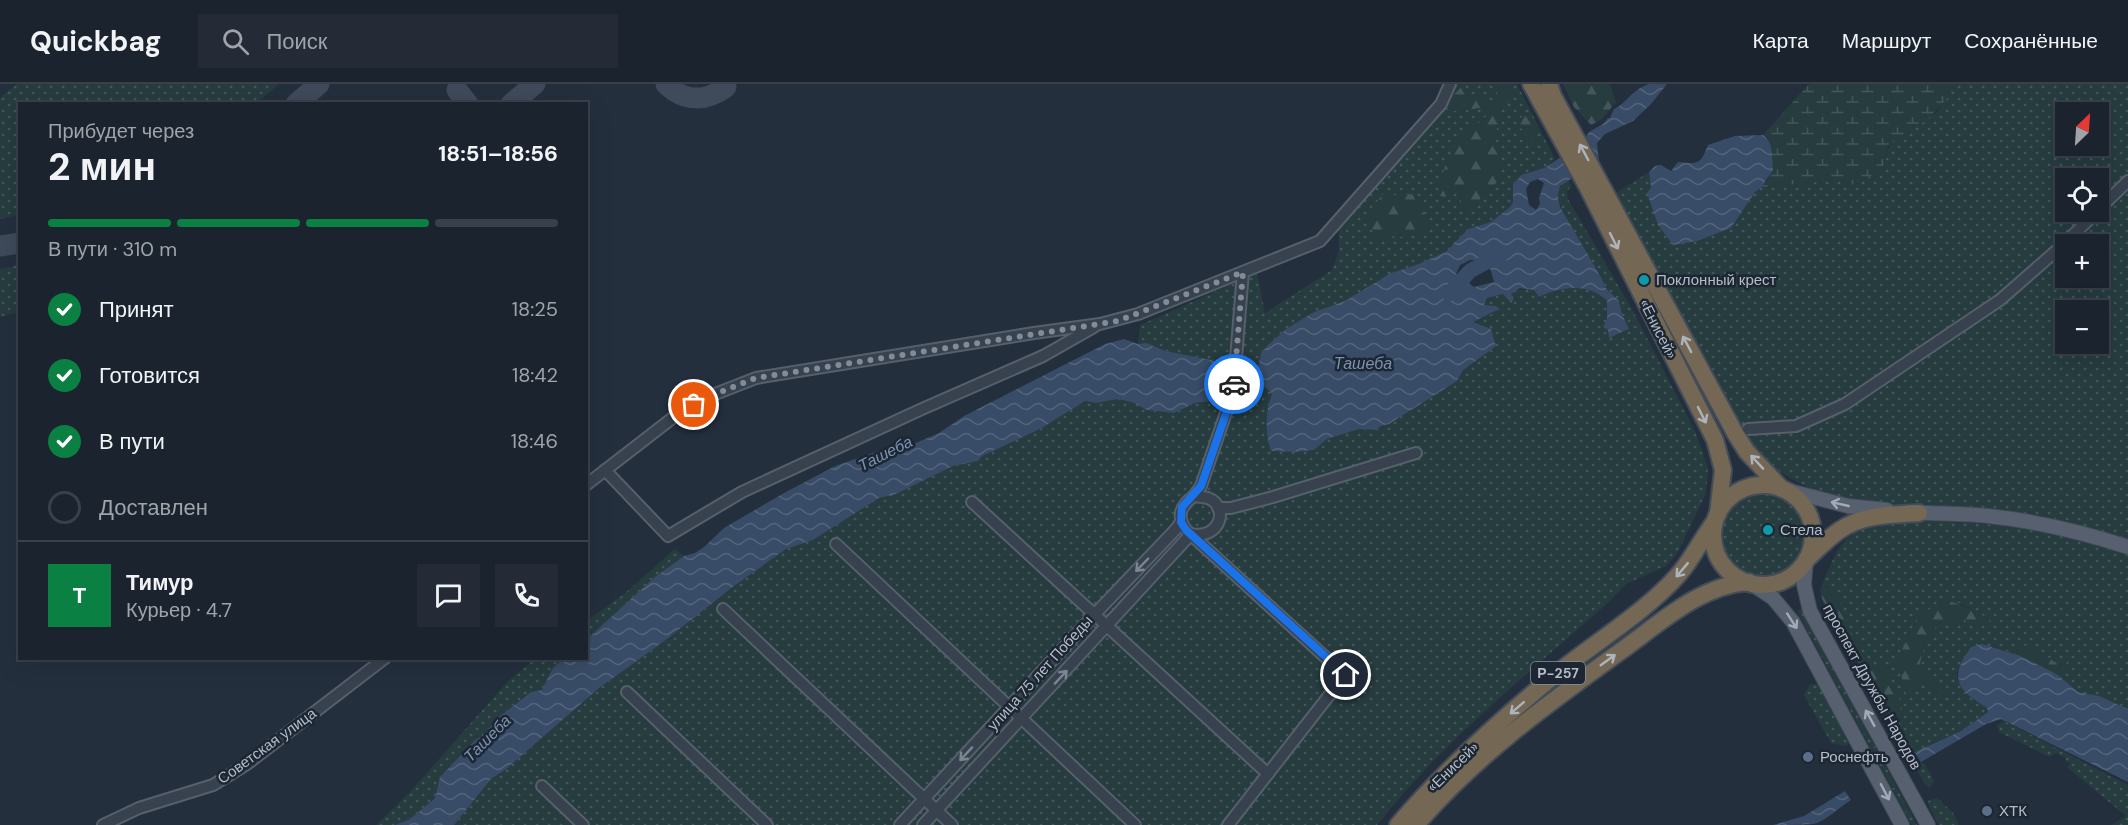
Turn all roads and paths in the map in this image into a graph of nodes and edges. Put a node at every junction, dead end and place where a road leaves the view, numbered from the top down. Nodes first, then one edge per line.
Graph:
1 (1450, 84) edge
2 (1531, 84) edge
3 (1549, 84) edge
4 (1562, 126) junction
5 (2128, 181) edge
6 (1594, 185) junction
7 (2109, 200) edge
8 (2086, 222) edge
9 (1243, 272) junction
10 (1100, 324) junction
11 (1231, 399) junction
12 (1748, 429) dead end
13 (1416, 453) dead end
14 (605, 470) junction
15 (588, 483) edge
16 (1782, 489) junction
17 (1194, 496) junction
18 (1209, 498) junction
19 (972, 502) dead end
20 (1218, 508) junction
21 (1919, 513) junction
22 (1716, 518) junction
23 (1181, 522) junction
24 (1191, 534) junction
25 (836, 544) dead end
26 (2128, 548) edge
27 (1806, 560) junction
28 (1749, 582) junction
29 (723, 609) dead end
30 (1094, 615) junction
31 (1107, 627) junction
32 (382, 660) edge
33 (627, 692) dead end
34 (1009, 708) junction
35 (1021, 720) junction
36 (1268, 774) junction
37 (542, 786) dead end
38 (926, 799) junction
39 (937, 810) junction
40 (103, 825) edge
41 (583, 825) edge
42 (766, 825) edge
43 (900, 825) edge
44 (923, 825) edge
45 (952, 825) edge
46 (1135, 825) edge
47 (1228, 825) edge
48 (1398, 825) edge
49 (1416, 825) edge
50 (1902, 825) edge
51 (1928, 825) edge

1 - 9 street
2 - 4 highway, «Енисей» / Р-257
3 - 4 highway, «Енисей» / Р-257
4 - 6 highway, «Енисей» / Р-257
5 - 7 street
16 -> 6 highway, «Енисей» / Р-257
6 -> 22 highway, «Енисей» / Р-257
8 - 12 street
9 - 10 street
9 - 11 street
10 - 14 street
10 - 14 street
11 - 17 street
11 - 18 street
13 - 20 street
14 - 15 street
21 -> 16 main road
16 - 22 highway, «Енисей» / Р-257
16 - 27 highway, «Енисей» / Р-257
17 - 18 street
17 - 23 street
18 - 20 street
19 - 30 street
20 - 24 street
21 - 26 main road
21 - 27 highway
22 - 28 highway, «Енисей» / Р-257
22 -> 48 highway, «Енисей» / Р-257
23 - 24 street
23 -> 30 street, улица 75 лет Победы
24 - 31 street, улица 75 лет Победы
24 - 36 street
25 - 34 street
27 - 28 highway, «Енисей» / Р-257
51 -> 27 main road, проспект Дружбы Народов
49 -> 28 highway, «Енисей» / Р-257
28 -> 50 main road
29 - 38 street
30 - 31 street
30 - 34 street, улица 75 лет Победы
35 -> 31 street, улица 75 лет Победы
31 - 36 street
32 - 40 street, Советская улица
33 - 42 street
34 - 35 street
34 -> 38 street, улица 75 лет Победы
35 - 39 street, улица 75 лет Победы
35 - 46 street
36 - 47 street
37 - 41 street
38 - 39 street
38 - 43 street, улица 75 лет Победы
39 - 44 street, улица 75 лет Победы
39 - 45 street

